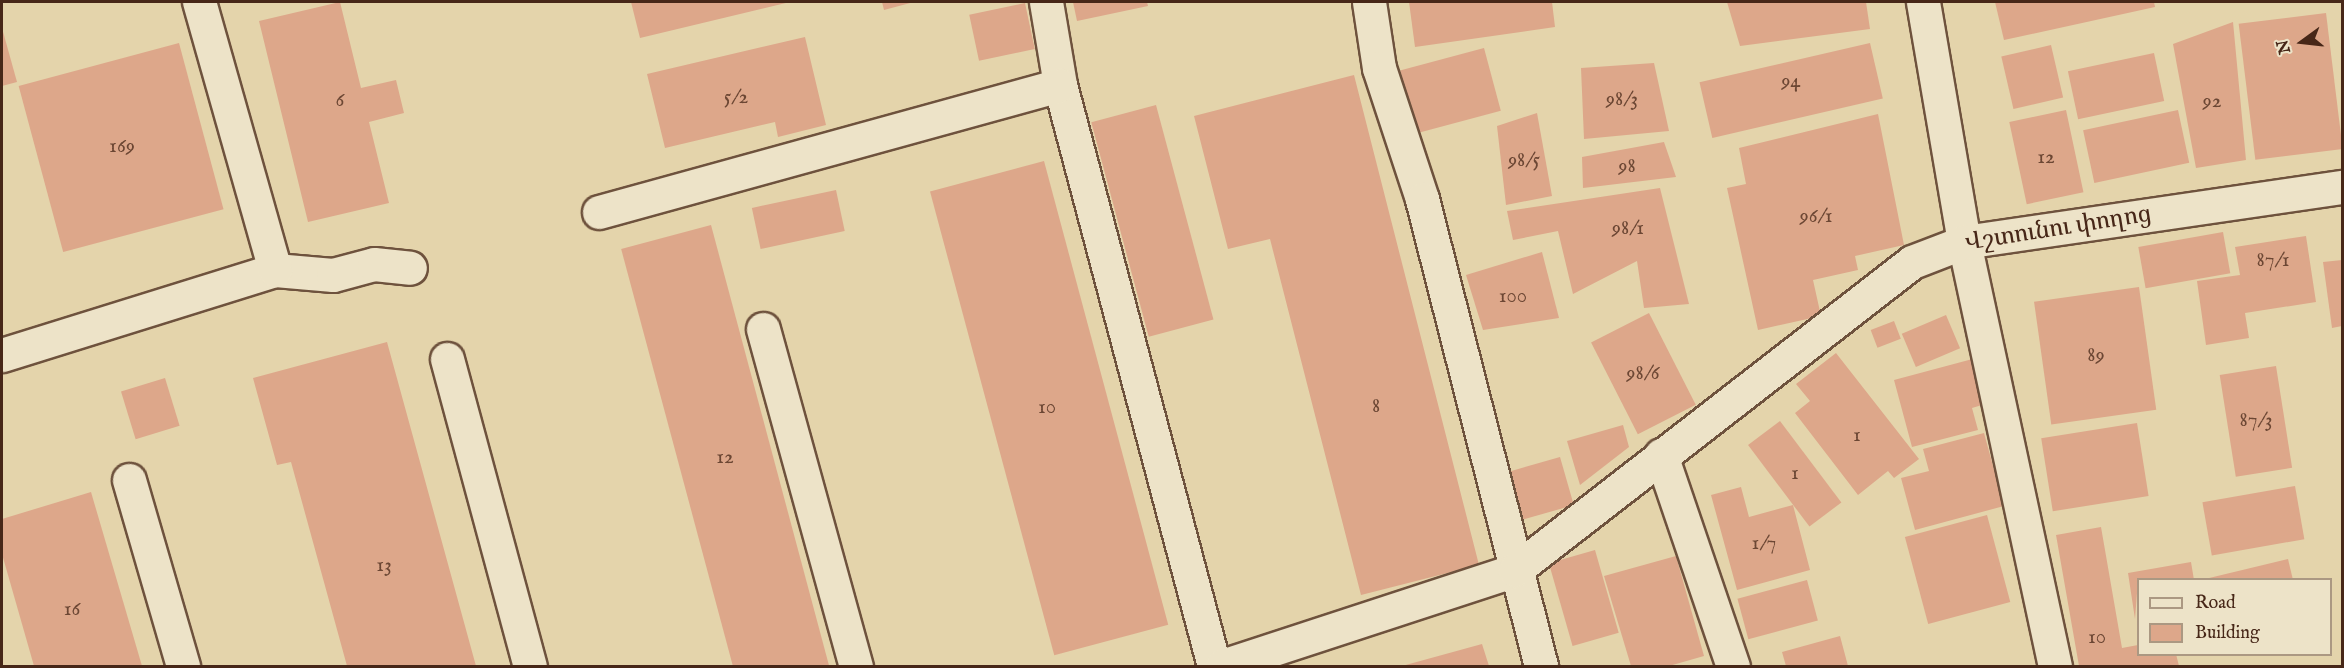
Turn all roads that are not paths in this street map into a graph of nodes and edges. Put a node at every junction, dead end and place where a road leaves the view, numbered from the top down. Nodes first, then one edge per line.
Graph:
1 (199, 2) edge
2 (1046, 2) edge
3 (1369, 2) edge
4 (1923, 2) edge
5 (1059, 78) junction
6 (2343, 186) edge
7 (599, 212) dead end
8 (1964, 242) junction
9 (410, 268) dead end
10 (275, 270) junction
11 (763, 329) dead end
12 (2, 355) edge
13 (447, 359) dead end
14 (1661, 455) junction
15 (129, 480) dead end
16 (1515, 570) junction
17 (183, 666) edge
18 (530, 666) edge
19 (856, 666) edge
20 (1214, 666) edge
21 (1222, 666) edge
22 (1541, 666) edge
23 (1733, 666) edge
24 (2055, 666) edge

1 - 10 street
2 - 5 street
3 - 16 street
4 - 8 street
5 - 7 street
5 - 20 street
6 - 8 street, Վշտունու փողոց
8 - 14 street, Վշտունու փողոց
8 - 24 street
9 - 10 street
10 - 12 street
11 - 19 street
13 - 18 street
14 - 16 street, Վշտունու փողոց
14 - 23 street
15 - 17 street
16 - 21 street
16 - 22 street

